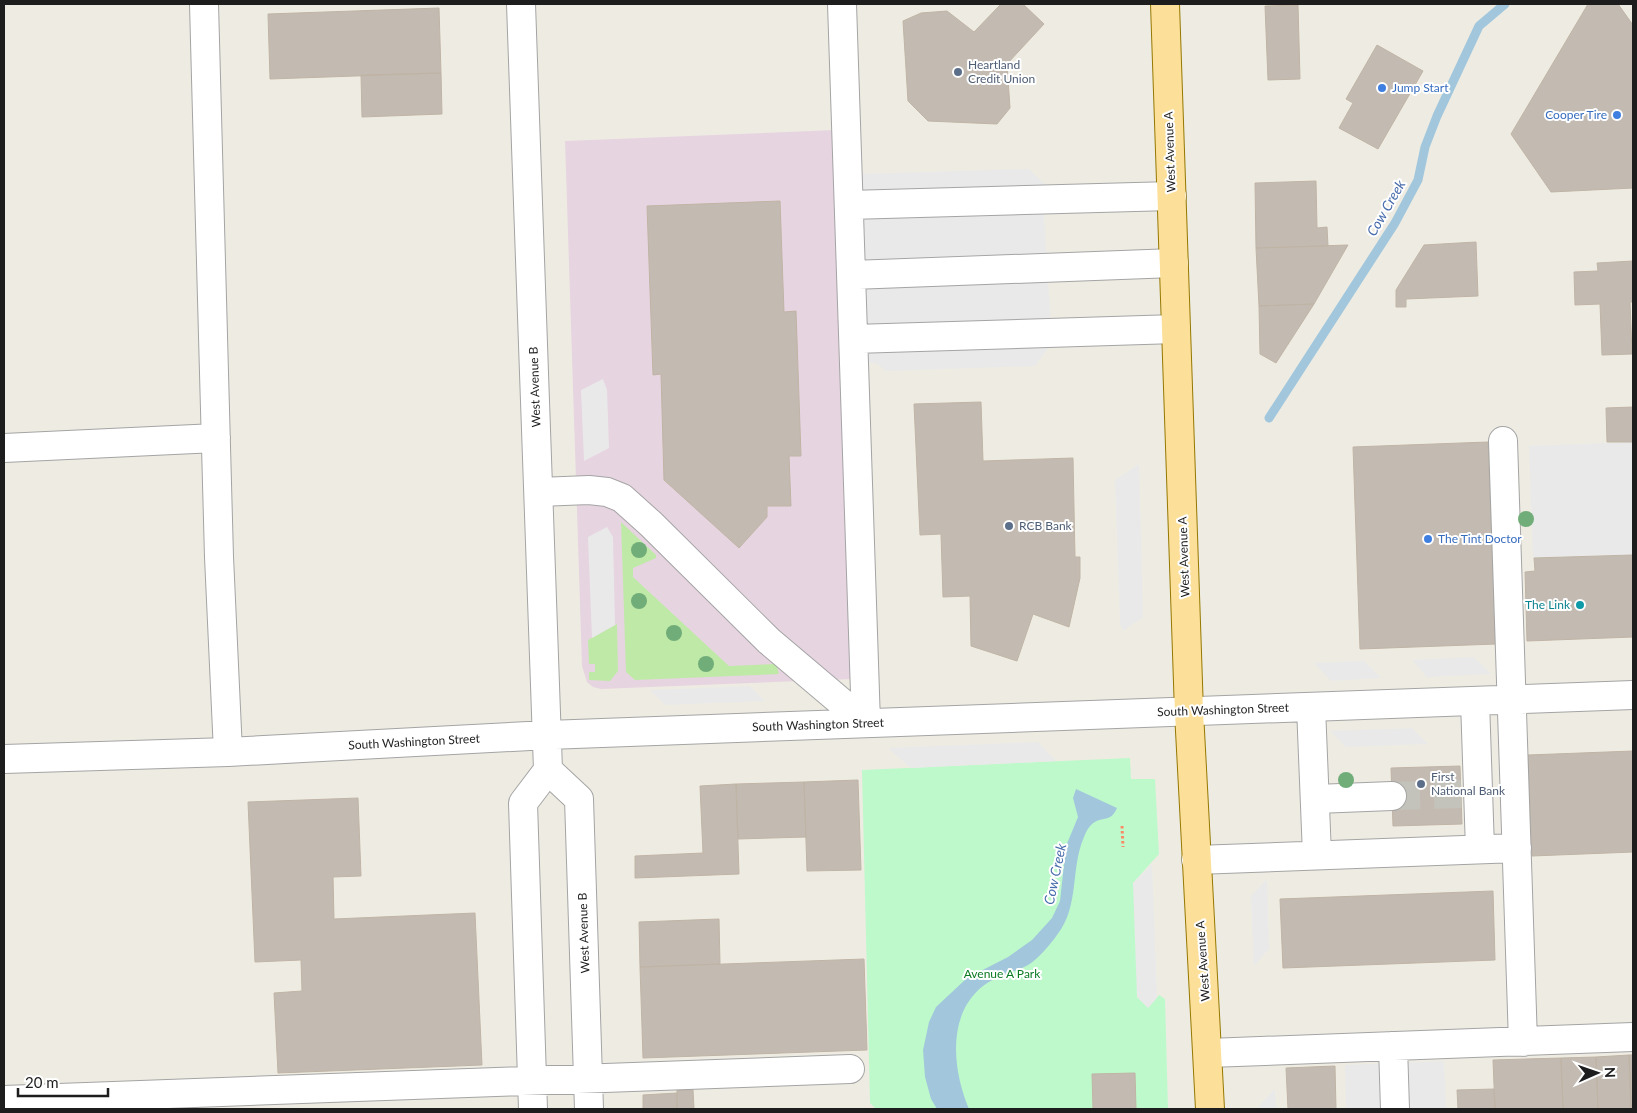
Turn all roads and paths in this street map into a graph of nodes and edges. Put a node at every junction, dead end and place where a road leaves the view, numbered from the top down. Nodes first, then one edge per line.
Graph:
1 (204, 4) edge
2 (521, 4) edge
3 (842, 4) edge
4 (1165, 4) edge
5 (1172, 196) junction
6 (849, 205) junction
7 (1174, 263) junction
8 (852, 275) junction
9 (1176, 329) junction
10 (854, 339) junction
11 (216, 438) junction
12 (1503, 441) dead end
13 (4, 448) edge
14 (539, 492) junction
15 (1633, 695) edge
16 (1511, 699) junction
17 (1475, 701) junction
18 (1311, 707) junction
19 (1189, 712) junction
20 (866, 723) junction
21 (548, 735) junction
22 (228, 752) junction
23 (4, 760) edge
24 (548, 770) junction
25 (1392, 796) tunnel mouth
26 (1316, 800) junction
27 (1122, 826) dead end
28 (1123, 847) dead end
29 (1517, 848) junction
30 (1480, 849) junction
31 (1318, 855) junction
32 (1196, 860) junction
33 (1633, 1037) edge
34 (1523, 1042) junction
35 (1393, 1046) junction
36 (1209, 1053) junction
37 (850, 1069) dead end
38 (588, 1079) junction
39 (532, 1081) junction
40 (4, 1100) edge
41 (533, 1109) edge
42 (589, 1109) edge
43 (1210, 1109) edge
44 (1395, 1109) edge

1 - 11 street
2 - 14 street, West Avenue B
3 - 6 street
4 - 5 main road, West Avenue A
5 - 6 street
5 - 7 main road, West Avenue A
6 - 8 street
7 - 8 street
7 - 9 main road, West Avenue A
8 - 10 street
9 - 10 street
9 - 19 main road, West Avenue A
10 - 20 street
11 - 13 street
11 - 22 street
12 - 16 street
14 - 20 street
14 - 21 street, West Avenue B
15 - 16 street, South Washington Street
16 - 17 street, South Washington Street
16 - 29 street
17 - 18 street, South Washington Street
17 - 30 street
18 - 19 street, South Washington Street
18 - 26 street
19 - 20 street, South Washington Street
19 - 32 main road, West Avenue A
20 - 21 street, South Washington Street
21 - 22 street, South Washington Street
21 - 24 street, West Avenue B
22 - 23 street, South Washington Street
24 - 38 street, West Avenue B
24 - 39 street
25 - 26 street
26 - 31 street
27 - 28 path
29 - 30 street
29 - 34 street
30 - 31 street
31 - 32 street
32 - 36 main road, West Avenue A
33 - 34 street
34 - 35 street
35 - 36 street
35 - 44 street
36 - 43 main road, West Avenue A
37 - 38 street
38 - 39 street
38 - 42 street, West Avenue B
39 - 40 street
39 - 41 street

